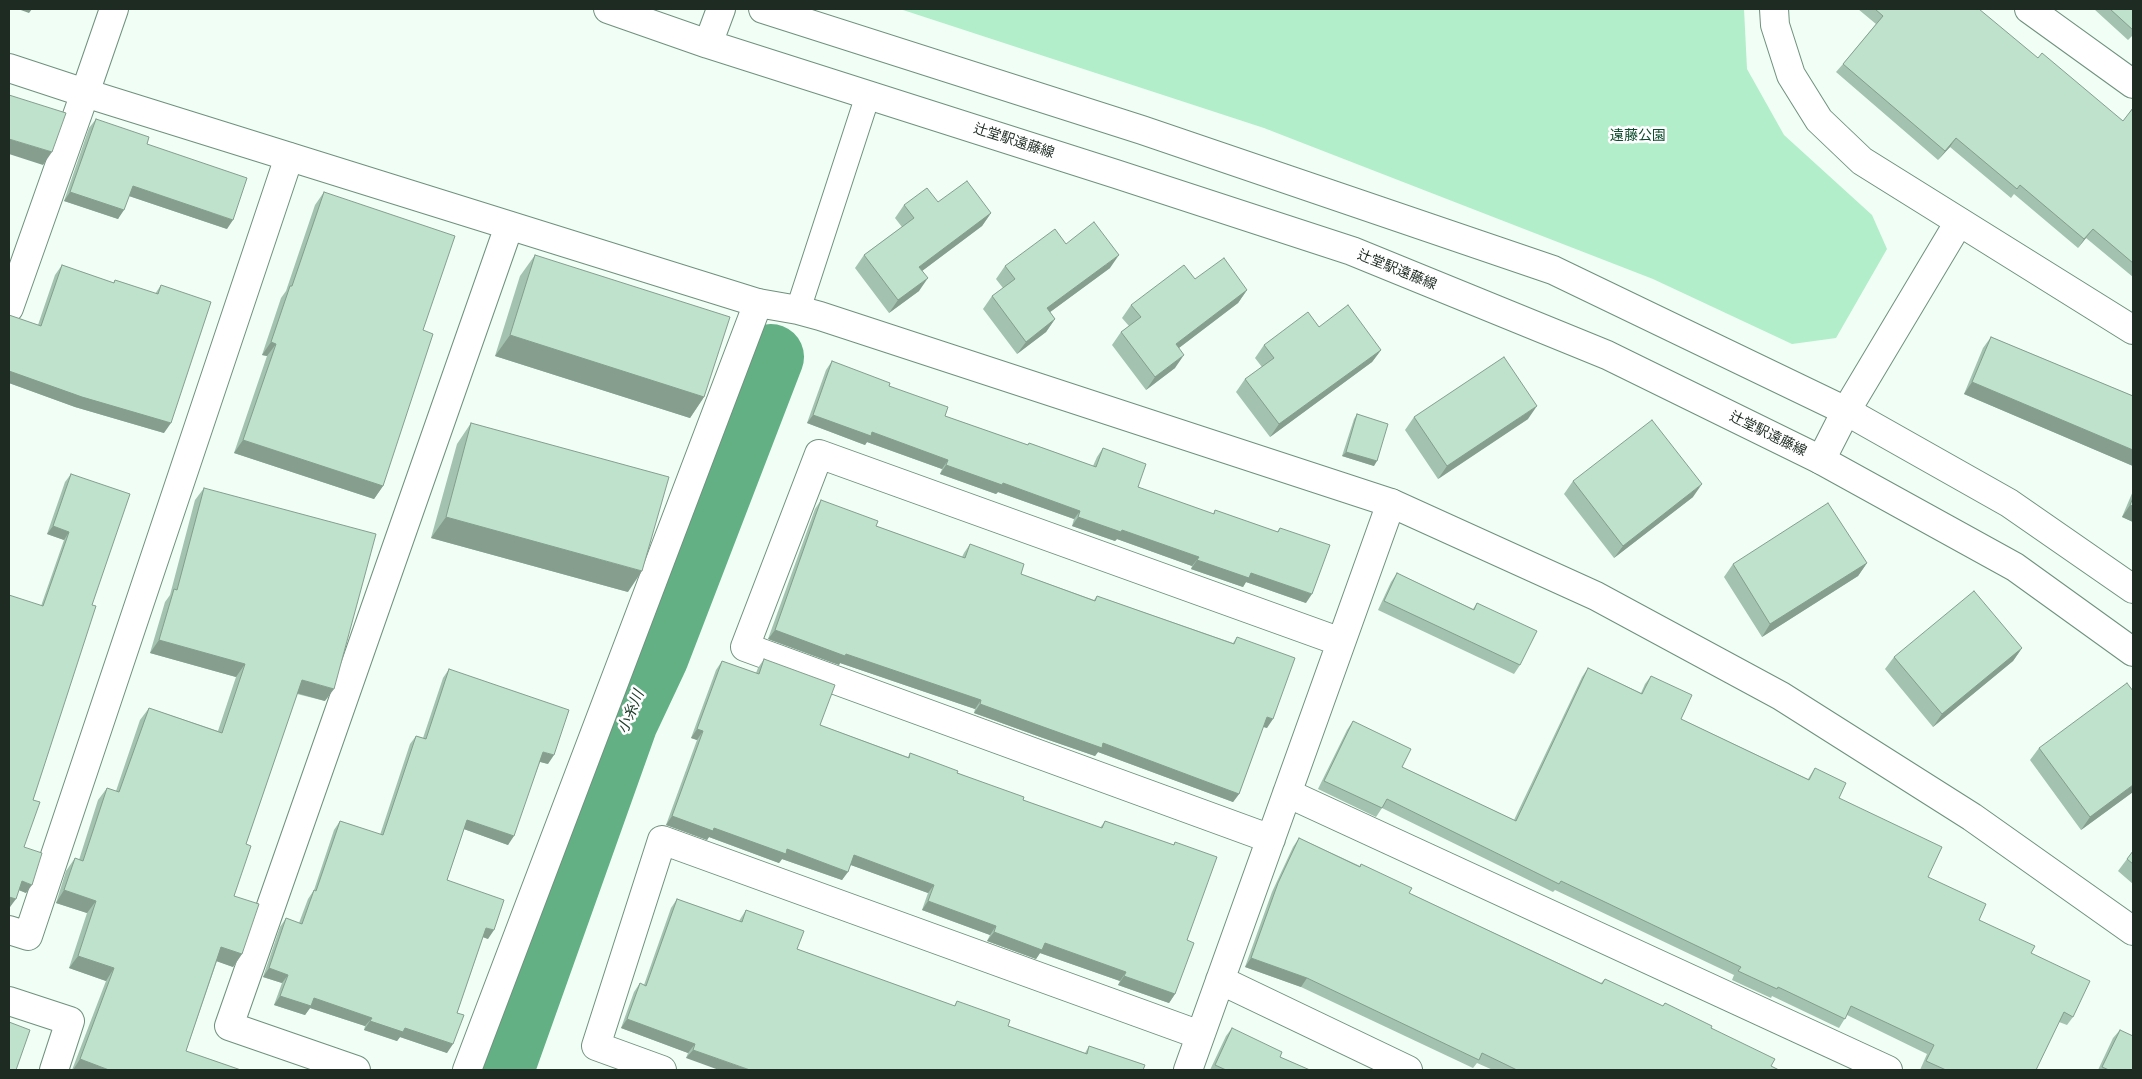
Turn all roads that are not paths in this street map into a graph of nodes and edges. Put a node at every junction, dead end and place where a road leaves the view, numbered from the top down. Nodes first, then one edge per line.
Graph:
1 (114, 9) edge
2 (608, 9) edge
3 (721, 9) edge
4 (763, 9) edge
5 (1774, 9) edge
6 (2029, 9) edge
7 (708, 44) junction
8 (9, 68) edge
9 (2133, 84) edge
10 (85, 94) junction
11 (868, 95) junction
12 (289, 157) junction
13 (1958, 222) junction
14 (509, 226) junction
15 (758, 303) junction
16 (9, 308) edge
17 (798, 310) junction
18 (2133, 330) edge
19 (1846, 411) junction
20 (1822, 460) junction
21 (1391, 504) junction
22 (2133, 589) edge
23 (1341, 642) junction
24 (2133, 652) edge
25 (1287, 793) junction
26 (1271, 839) junction
27 (9, 930) edge
28 (2133, 932) edge
29 (1220, 980) junction
30 (9, 1001) edge
31 (1200, 1036) junction
32 (54, 1070) edge
33 (356, 1070) edge
34 (467, 1070) edge
35 (662, 1070) edge
36 (1188, 1070) edge
37 (1408, 1070) edge
38 (1888, 1070) edge

1 - 10 street
2 - 7 street, 辻堂駅遠藤線
3 - 7 street
4 - 19 street
5 - 13 street
6 - 9 street
7 - 11 street, 辻堂駅遠藤線
8 - 10 street
10 - 12 street
10 - 16 street
11 - 17 street
11 - 20 street, 辻堂駅遠藤線
12 - 14 street
12 - 27 street
13 - 18 street
13 - 19 street
14 - 15 street
14 - 33 street
15 - 17 street
15 - 34 street
17 - 21 street
19 - 20 street
19 - 22 street
20 - 24 street, 辻堂駅遠藤線
21 - 23 street
21 - 28 street
23 - 25 street
23 - 26 street
25 - 26 street
25 - 38 street
26 - 29 street
29 - 31 street
29 - 37 street
30 - 32 street
31 - 35 street
31 - 36 street

